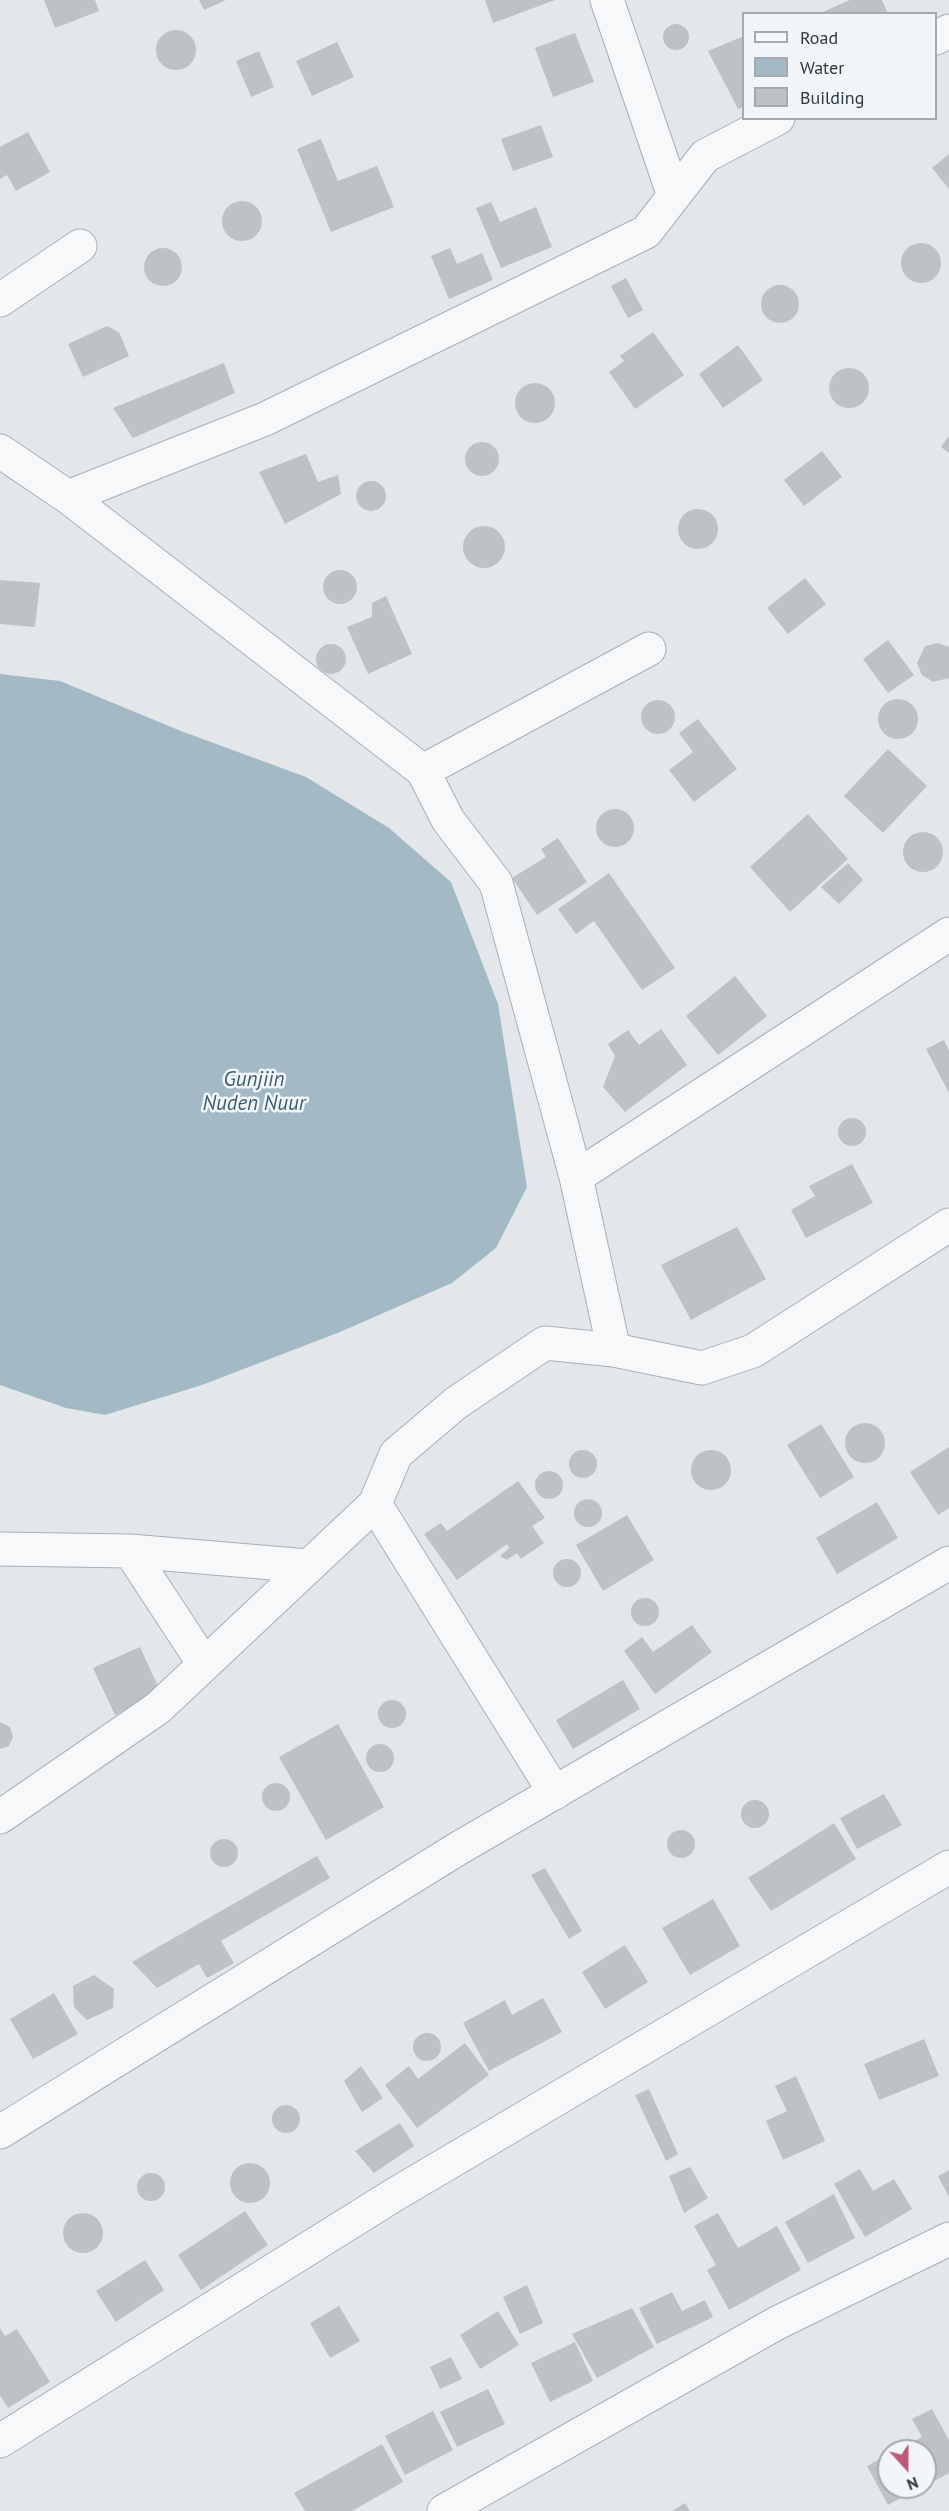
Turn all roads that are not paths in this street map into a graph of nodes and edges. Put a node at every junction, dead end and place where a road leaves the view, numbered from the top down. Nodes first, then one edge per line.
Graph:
1 (607, 0) edge
2 (774, 120) edge
3 (674, 196) junction
4 (80, 246) dead end
5 (0, 300) edge
6 (1, 454) edge
7 (68, 497) junction
8 (649, 649) dead end
9 (423, 771) junction
10 (949, 934) edge
11 (576, 1177) junction
12 (949, 1225) edge
13 (614, 1350) junction
14 (375, 1504) junction
15 (0, 1549) edge
16 (130, 1551) junction
17 (949, 1563) edge
18 (308, 1566) junction
19 (204, 1664) junction
20 (555, 1793) junction
21 (0, 1817) edge
22 (949, 1867) edge
23 (0, 2132) edge
24 (949, 2239) edge
25 (0, 2441) edge
26 (444, 2511) edge

1 - 3 street
2 - 3 street
3 - 7 street
4 - 5 street
6 - 7 street
7 - 9 street
8 - 9 street
9 - 11 street
10 - 11 street
11 - 13 street
12 - 13 street
13 - 14 street
14 - 18 street
14 - 20 street
15 - 16 street
16 - 18 street
16 - 19 street
17 - 20 street
18 - 19 street
19 - 21 street
20 - 23 street
22 - 25 street
24 - 26 street

